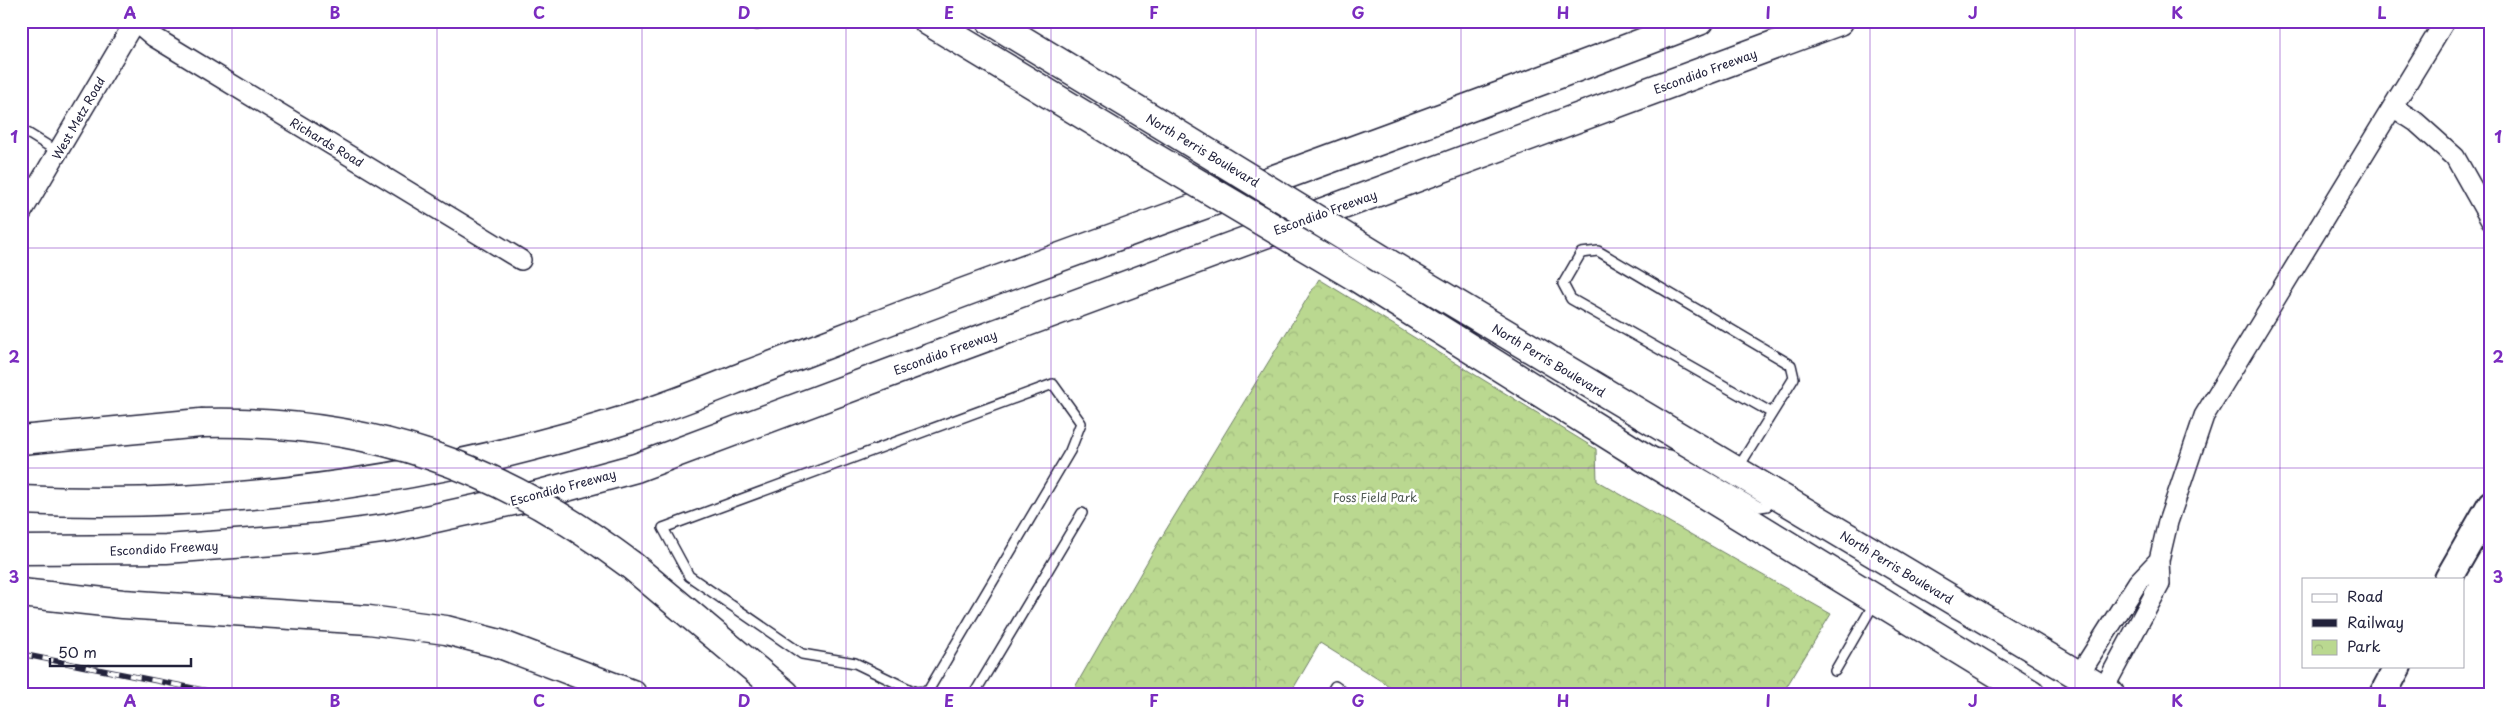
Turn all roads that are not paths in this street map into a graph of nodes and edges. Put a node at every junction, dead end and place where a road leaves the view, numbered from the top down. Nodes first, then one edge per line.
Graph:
1 (135, 21) edge
2 (751, 21) edge
3 (763, 21) edge
4 (928, 21) edge
5 (991, 21) edge
6 (1699, 21) edge
7 (1839, 21) edge
8 (2445, 21) edge
9 (2393, 107) junction
10 (21, 129) edge
11 (58, 152) junction
12 (21, 214) edge
13 (2491, 221) edge
14 (521, 260) dead end
15 (1772, 414) junction
16 (21, 440) edge
17 (1637, 453) junction
18 (1735, 472) junction
19 (1776, 496) junction
20 (21, 500) edge
21 (2491, 504) edge
22 (1082, 513) dead end
23 (21, 550) edge
24 (2159, 560) junction
25 (2449, 578) edge
26 (21, 593) edge
27 (1876, 600) junction
28 (2397, 668) edge
29 (1835, 671) dead end
30 (2079, 676) junction
31 (928, 692) edge
32 (2106, 692) edge
33 (632, 694) edge
34 (785, 694) edge
35 (974, 694) edge
36 (1330, 694) edge
37 (1346, 694) edge
38 (2031, 694) edge
39 (2383, 694) edge

1 - 11 street, West Metz Road
1 - 14 street, Richards Road
2 - 3 lane
4 - 17 main road, bridge
5 - 18 main road, North Perris Boulevard, bridge
6 - 20 main road
7 - 23 main road, Escondido Freeway
8 - 9 street
9 - 13 street
9 - 24 street
10 - 11 lane
11 - 12 street, West Metz Road
15 - 15 lane
15 - 18 lane
16 - 34 main road, bridge
17 - 19 lane
17 - 27 main road
18 - 19 main road, North Perris Boulevard
19 - 30 main road, North Perris Boulevard
21 - 25 main road
22 - 35 lane
24 - 30 street
24 - 32 street
26 - 33 main road
27 - 29 lane
27 - 38 main road
28 - 39 main road
30 - 32 main road, North Perris Boulevard
31 - 31 lane
36 - 37 lane

